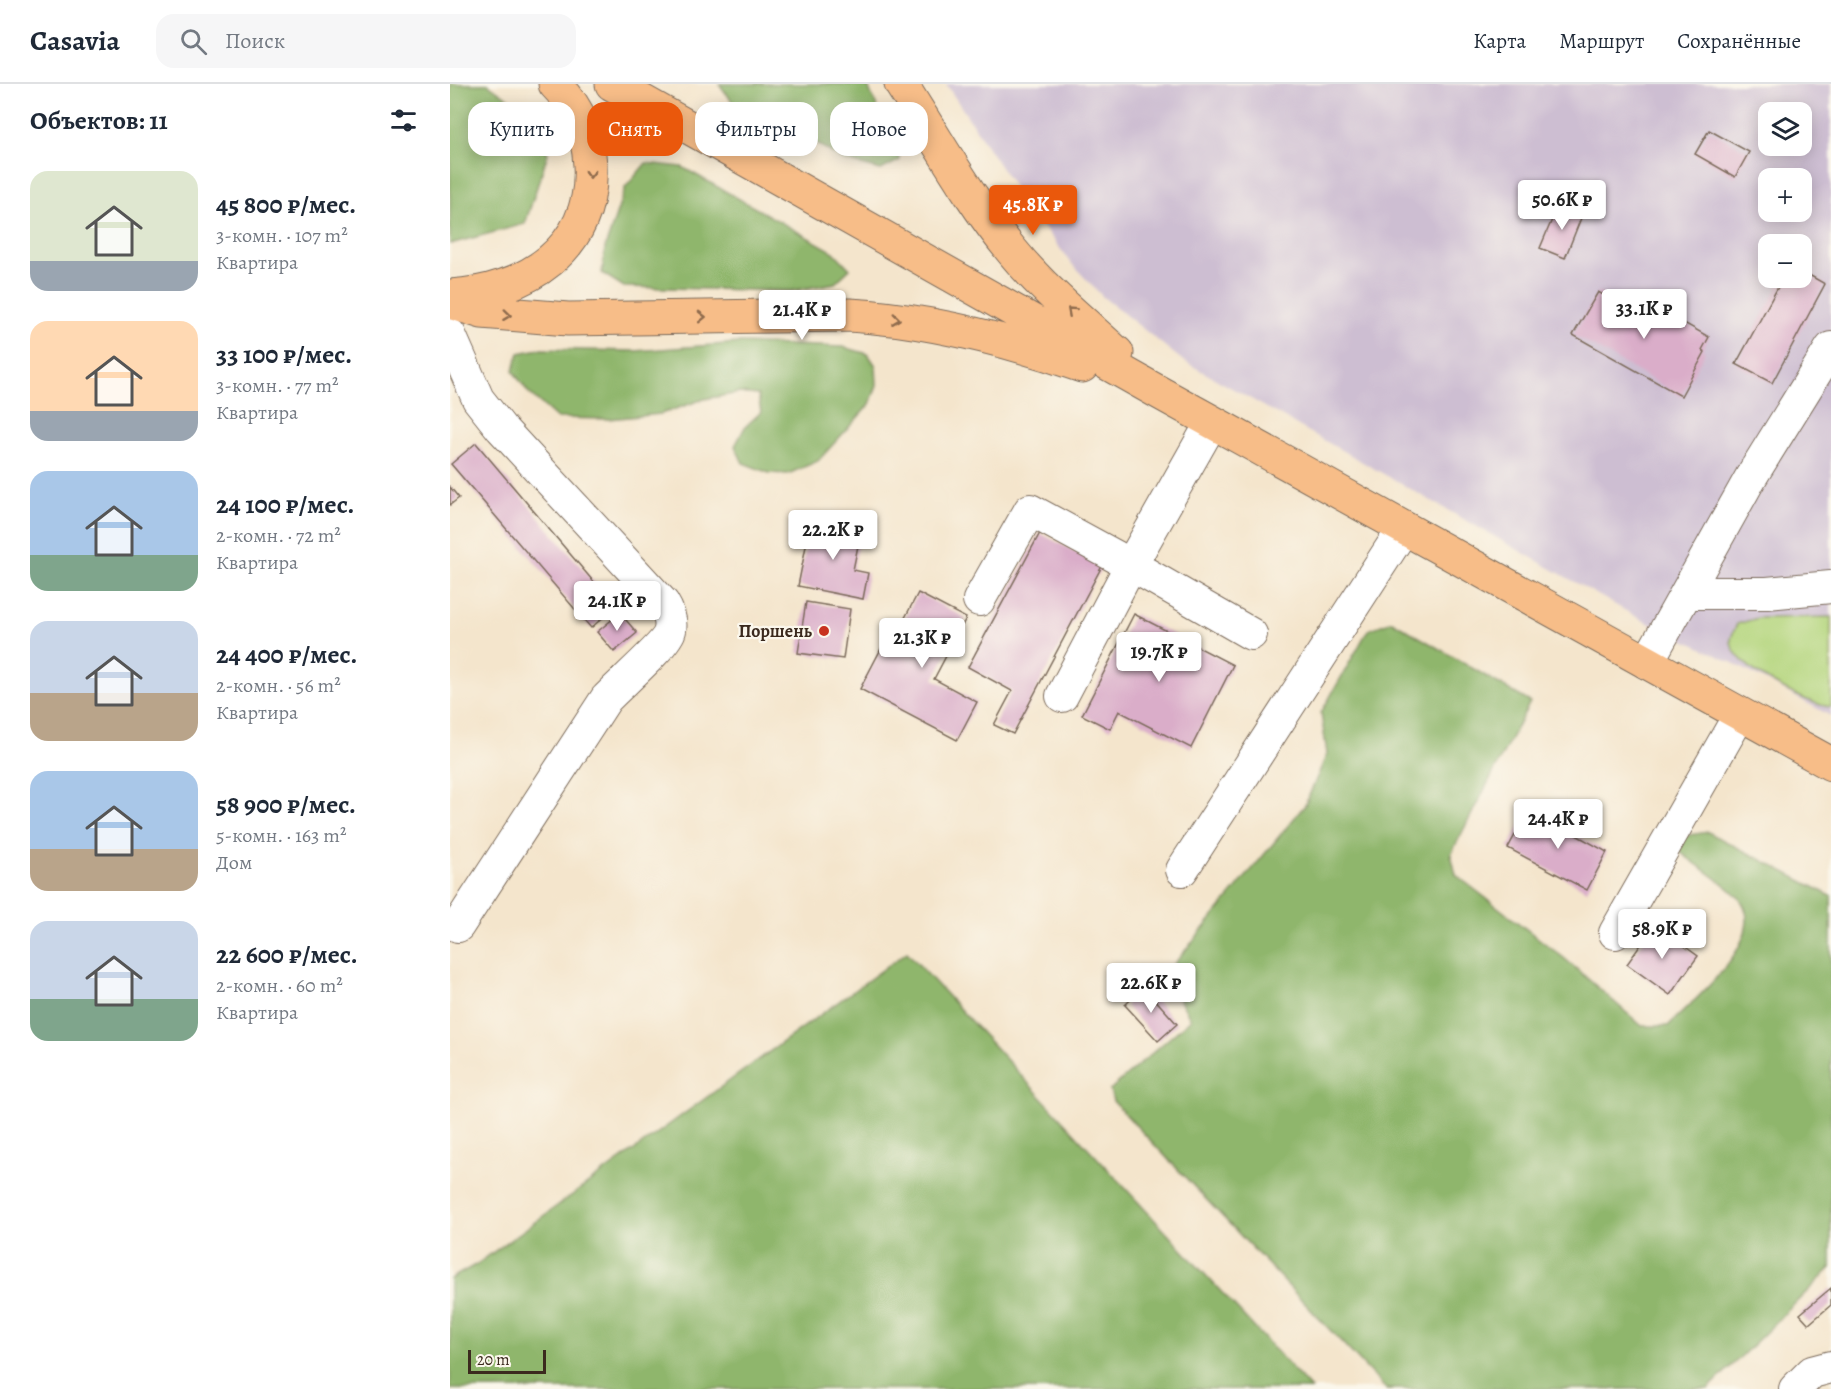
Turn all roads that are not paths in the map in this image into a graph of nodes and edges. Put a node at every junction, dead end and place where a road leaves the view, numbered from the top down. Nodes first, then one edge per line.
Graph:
1 (555, 84) edge
2 (612, 84) edge
3 (901, 84) edge
4 (450, 296) edge
5 (450, 302) edge
6 (450, 335) edge
7 (1831, 348) edge
8 (1160, 393) junction
9 (1212, 422) junction
10 (1404, 528) junction
11 (1131, 565) junction
12 (1831, 587) edge
13 (1688, 593) junction
14 (979, 600) dead end
15 (1251, 634) dead end
16 (1647, 663) junction
17 (1062, 696) dead end
18 (1740, 714) junction
19 (1831, 764) edge
20 (1182, 870) dead end
21 (458, 926) dead end
22 (1615, 933) dead end
23 (1831, 1368) edge
24 (1795, 1389) edge

1 -> 4 main road
2 - 8 main road
8 -> 3 main road
5 -> 8 main road
6 - 21 lane
7 - 13 lane
8 - 9 main road
9 - 10 main road
9 - 11 lane
10 - 16 main road
10 - 20 lane
11 - 14 lane
11 - 15 lane
11 - 17 lane
12 - 13 lane
13 - 16 lane
16 - 18 main road
18 - 19 main road
18 - 22 lane
23 - 24 lane

